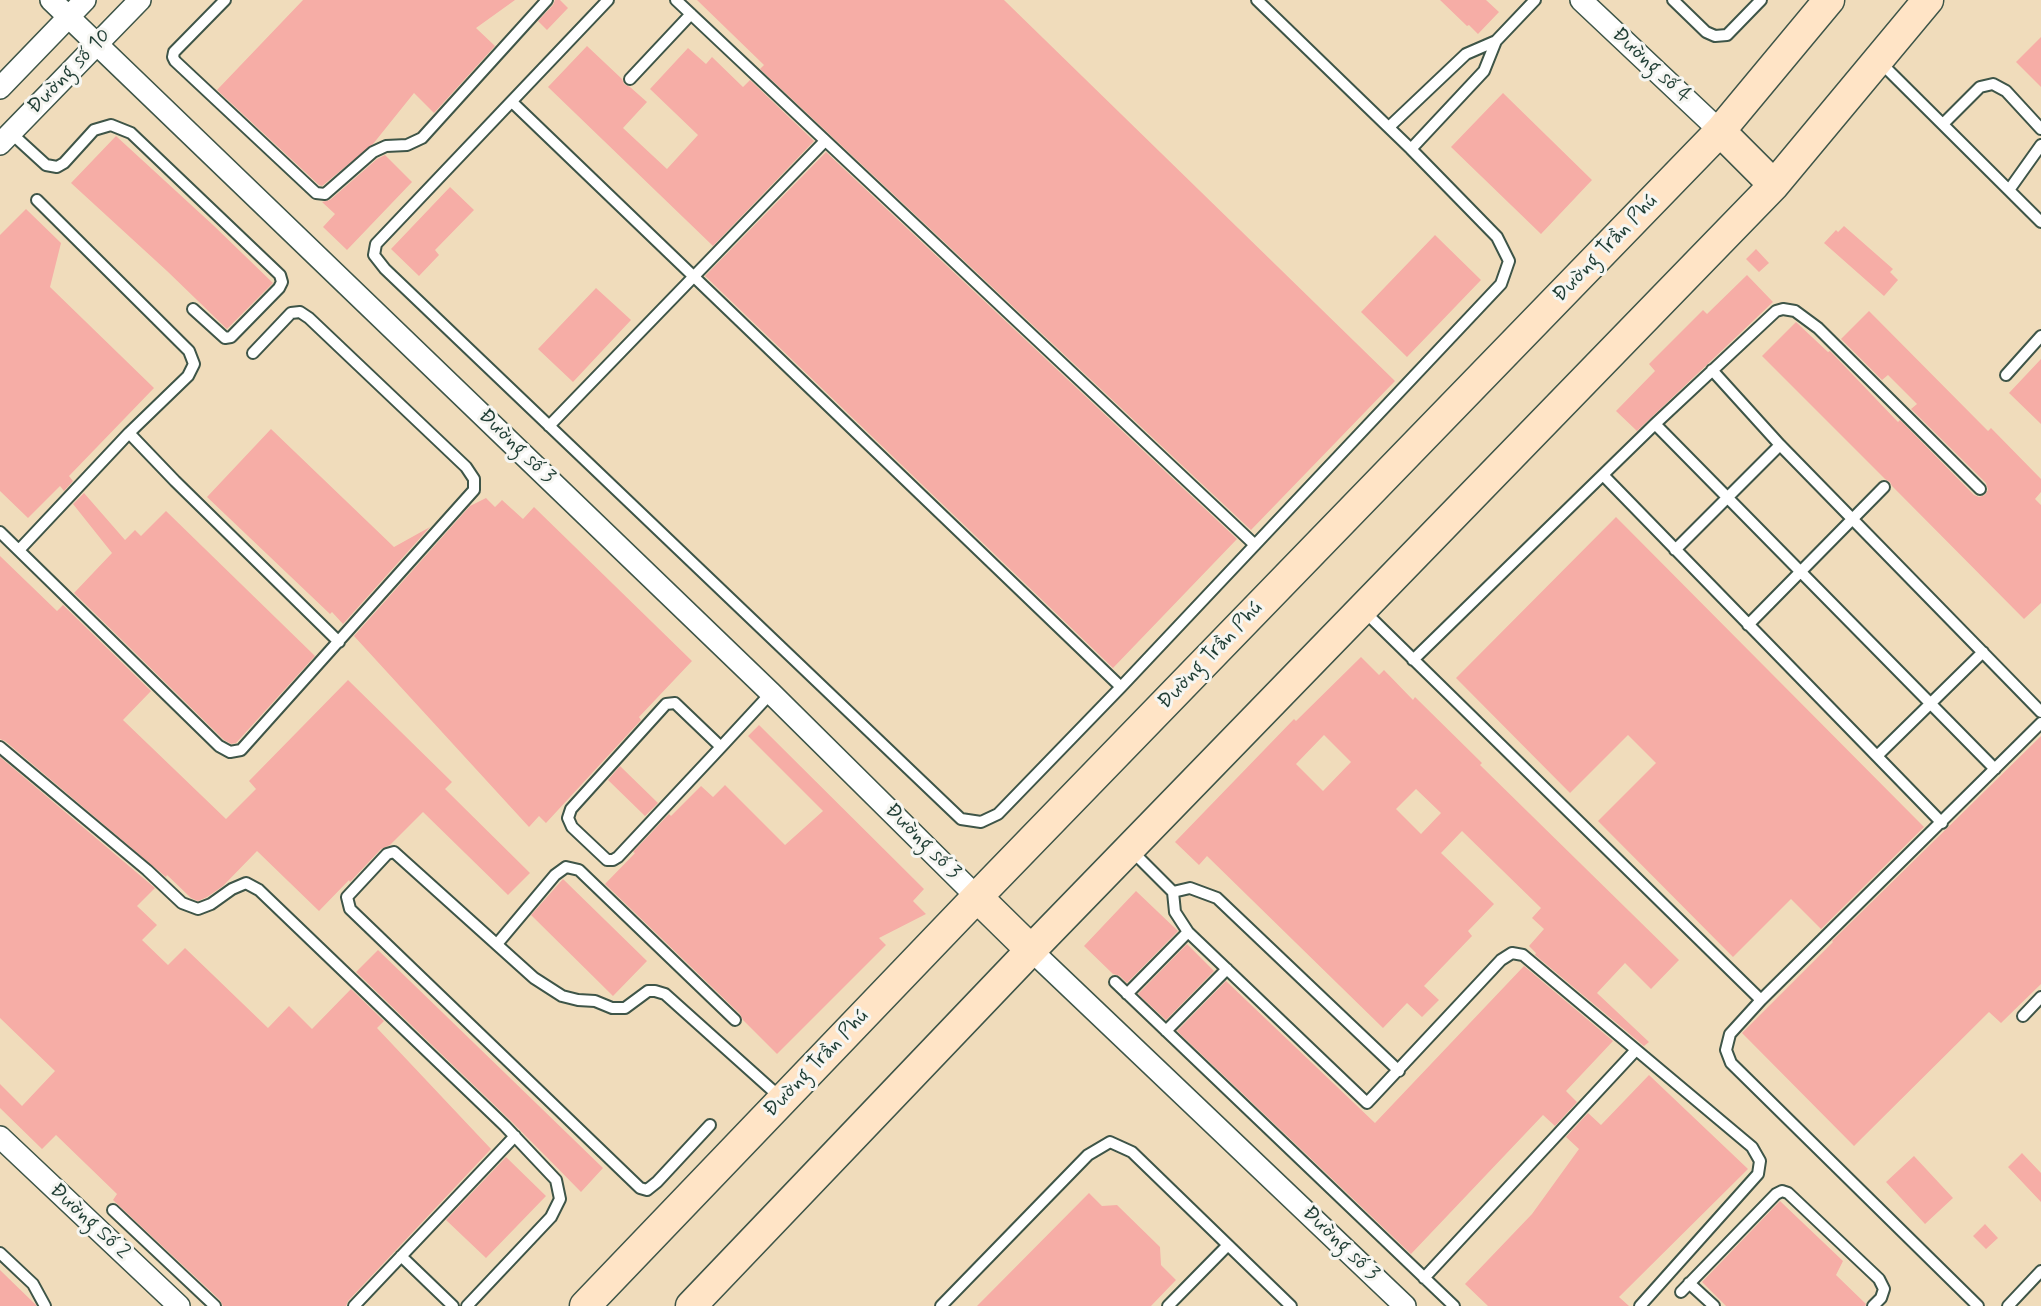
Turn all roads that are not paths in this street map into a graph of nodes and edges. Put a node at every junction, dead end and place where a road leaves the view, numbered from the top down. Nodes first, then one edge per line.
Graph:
1 (51, 0) edge
2 (85, 0) edge
3 (140, 0) edge
4 (225, 0) edge
5 (547, 0) edge
6 (607, 0) edge
7 (676, 0) edge
8 (1257, 0) edge
9 (1535, 0) edge
10 (1581, 0) edge
11 (1673, 0) edge
12 (1761, 0) edge
13 (1829, 0) edge
14 (1928, 0) edge
15 (691, 14) junction
16 (69, 17) junction
17 (1496, 41) junction
18 (97, 44) junction
19 (1878, 60) junction
20 (630, 79) dead end
21 (0, 89) edge
22 (512, 102) junction
23 (1943, 124) junction
24 (1389, 127) junction
25 (2041, 129) edge
26 (1720, 131) junction
27 (6, 139) edge
28 (825, 141) junction
29 (2041, 145) edge
30 (1411, 149) junction
31 (1774, 185) junction
32 (2009, 190) junction
33 (37, 200) dead end
34 (2041, 222) edge
35 (693, 275) junction
36 (192, 309) dead end
37 (2041, 336) edge
38 (253, 353) dead end
39 (1712, 370) junction
40 (2006, 375) dead end
41 (1654, 424) junction
42 (549, 426) junction
43 (130, 433) junction
44 (1780, 444) junction
45 (1603, 475) junction
46 (1884, 487) dead end
47 (1980, 489) dead end
48 (1727, 498) junction
49 (1852, 519) junction
50 (0, 532) edge
51 (1255, 545) junction
52 (19, 550) junction
53 (1675, 550) junction
54 (1800, 572) junction
55 (1362, 609) junction
56 (1748, 625) junction
57 (339, 642) junction
58 (1983, 652) junction
59 (1413, 660) junction
60 (1121, 687) junction
61 (772, 692) junction
62 (1931, 703) junction
63 (2041, 712) edge
64 (2041, 723) edge
65 (0, 747) edge
66 (721, 747) junction
67 (1877, 756) junction
68 (1996, 769) junction
69 (1942, 823) junction
70 (1130, 849) junction
71 (1173, 892) junction
72 (977, 897) junction
73 (1188, 932) junction
74 (497, 944) junction
75 (1031, 950) junction
76 (1227, 969) junction
77 (1115, 982) dead end
78 (1127, 994) junction
79 (2041, 998) edge
80 (1761, 1000) junction
81 (2023, 1016) dead end
82 (735, 1020) dead end
83 (1166, 1031) junction
84 (1636, 1050) junction
85 (1399, 1071) junction
86 (782, 1100) junction
87 (710, 1125) dead end
88 (515, 1136) junction
89 (0, 1137) edge
90 (113, 1210) dead end
91 (1228, 1245) junction
92 (0, 1254) edge
93 (401, 1256) junction
94 (2041, 1271) edge
95 (1424, 1278) junction
96 (1689, 1283) junction
97 (1681, 1292) dead end
98 (46, 1306) edge
99 (179, 1306) edge
100 (215, 1306) edge
101 (354, 1306) edge
102 (453, 1306) edge
103 (467, 1306) edge
104 (585, 1306) edge
105 (691, 1306) edge
106 (941, 1306) edge
107 (1168, 1306) edge
108 (1291, 1306) edge
109 (1405, 1306) edge
110 (1454, 1306) edge
111 (1640, 1306) edge
112 (1714, 1306) edge
113 (1873, 1306) edge
114 (1978, 1306) edge
115 (2008, 1306) edge

1 - 16 street, Đường số 3
2 - 16 street, Đường số 10
3 - 18 street, Đường số 10
4 - 5 lane
6 - 22 lane
7 - 15 lane
8 - 24 lane
9 - 17 lane
10 - 26 street, Đường số 4
11 - 12 lane
13 - 26 main road, Đường Trần Phú
14 - 19 main road
15 - 20 lane
15 - 28 lane
16 - 18 street, Đường số 3
16 - 21 street, Đường số 10
17 - 24 lane
17 - 30 lane
18 - 27 street, Đường số 10
18 - 61 street, Đường số 3
19 - 23 lane
19 - 31 main road
22 - 35 lane
22 - 42 lane
23 - 25 lane
23 - 32 lane
24 - 30 lane
26 - 31 main road
26 - 72 main road, Đường Trần Phú
27 - 36 lane
28 - 35 lane
28 - 51 lane
29 - 32 lane
30 - 51 lane
31 - 55 main road
32 - 34 lane
33 - 43 lane
35 - 42 lane
35 - 60 lane
37 - 40 lane
38 - 57 lane
39 - 41 lane
39 - 44 lane
39 - 47 lane
41 - 45 lane
41 - 48 lane
42 - 60 lane
43 - 52 lane
43 - 57 lane
44 - 48 lane
44 - 49 lane
45 - 53 lane
45 - 59 lane
46 - 49 lane
48 - 53 lane
48 - 54 lane
49 - 54 lane
49 - 58 lane
50 - 52 lane
51 - 60 lane
52 - 57 lane
53 - 56 lane
54 - 56 lane
54 - 62 lane
55 - 59 lane
55 - 70 main road
56 - 67 lane
58 - 62 lane
58 - 63 lane
59 - 80 lane
61 - 66 lane
61 - 72 street, Đường số 3
62 - 67 lane
62 - 68 lane
64 - 68 lane
65 - 88 lane
66 - 66 lane
67 - 69 lane
68 - 69 lane
69 - 80 lane
70 - 71 lane
70 - 75 main road
71 - 73 lane
71 - 85 lane
72 - 75 main road
72 - 86 main road, Đường Trần Phú
73 - 76 lane
73 - 78 lane
74 - 82 lane
74 - 86 lane
74 - 87 lane
75 - 105 main road
75 - 109 street, Đường số 3
76 - 83 lane
76 - 85 lane
77 - 78 lane
78 - 83 lane
79 - 81 lane
80 - 114 lane
83 - 95 lane
84 - 85 lane
84 - 95 lane
84 - 111 lane
86 - 104 main road, Đường Trần Phú
88 - 93 lane
88 - 103 lane
89 - 99 street, Đường Số 2
90 - 100 lane
91 - 106 lane
91 - 107 lane
91 - 108 lane
92 - 98 lane
93 - 101 lane
93 - 102 lane
94 - 115 lane
95 - 110 lane
96 - 97 lane
96 - 112 lane
96 - 113 lane

